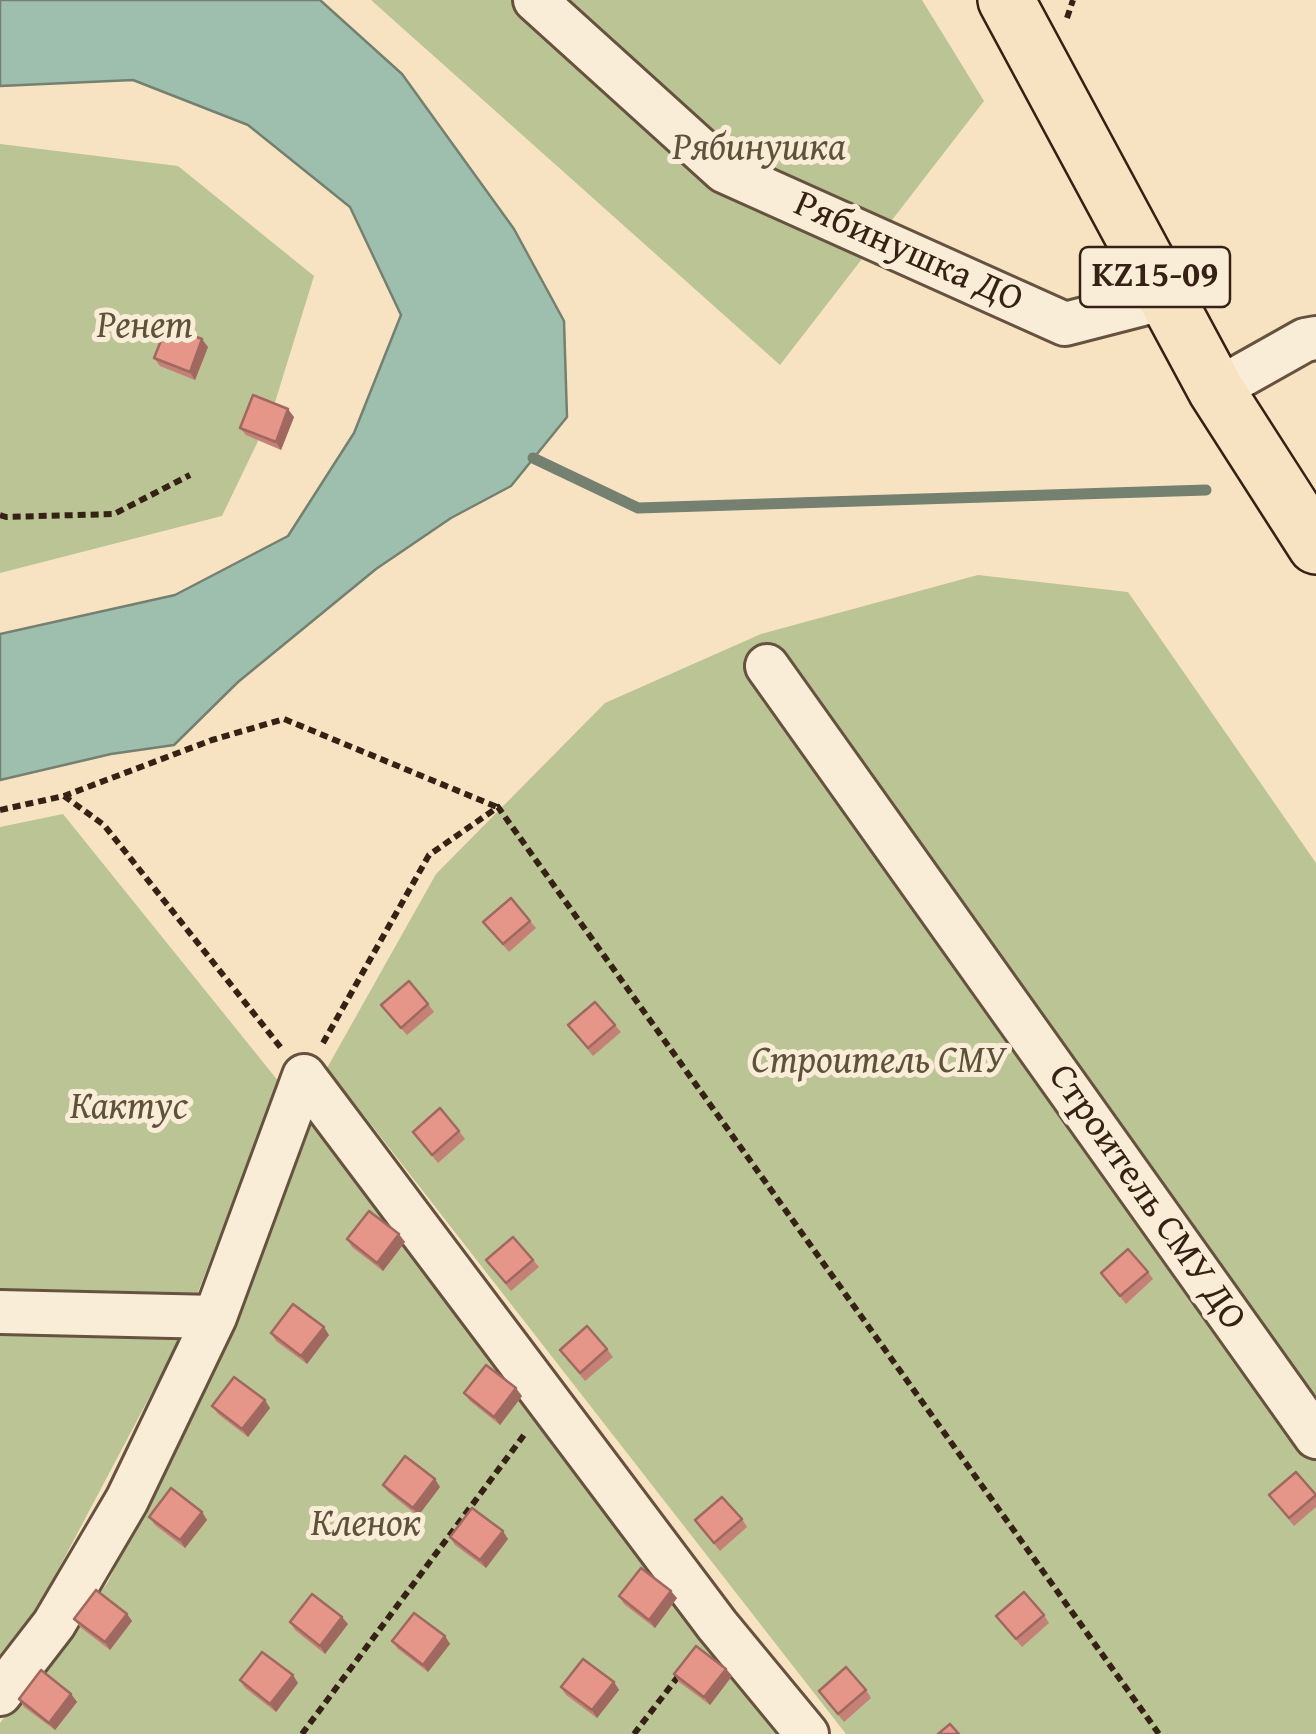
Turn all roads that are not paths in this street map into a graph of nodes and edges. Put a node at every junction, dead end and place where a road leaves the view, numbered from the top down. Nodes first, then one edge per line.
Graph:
1 (535, 0) edge
2 (1006, 0) edge
3 (1166, 298) junction
4 (1316, 338) edge
5 (1216, 390) junction
6 (1316, 546) edge
7 (767, 666) dead end
8 (0, 1312) edge
9 (214, 1316) junction
10 (1316, 1437) edge
11 (0, 1694) edge
12 (807, 1734) edge

1 - 3 street, Рябинушка ДО
2 - 3 highway, KZ15-09
3 - 5 highway, KZ15-09
4 - 5 street
5 - 6 highway, KZ15-09
7 - 10 street, Строитель СМУ ДО
8 - 9 street
9 - 11 street
9 - 12 street

